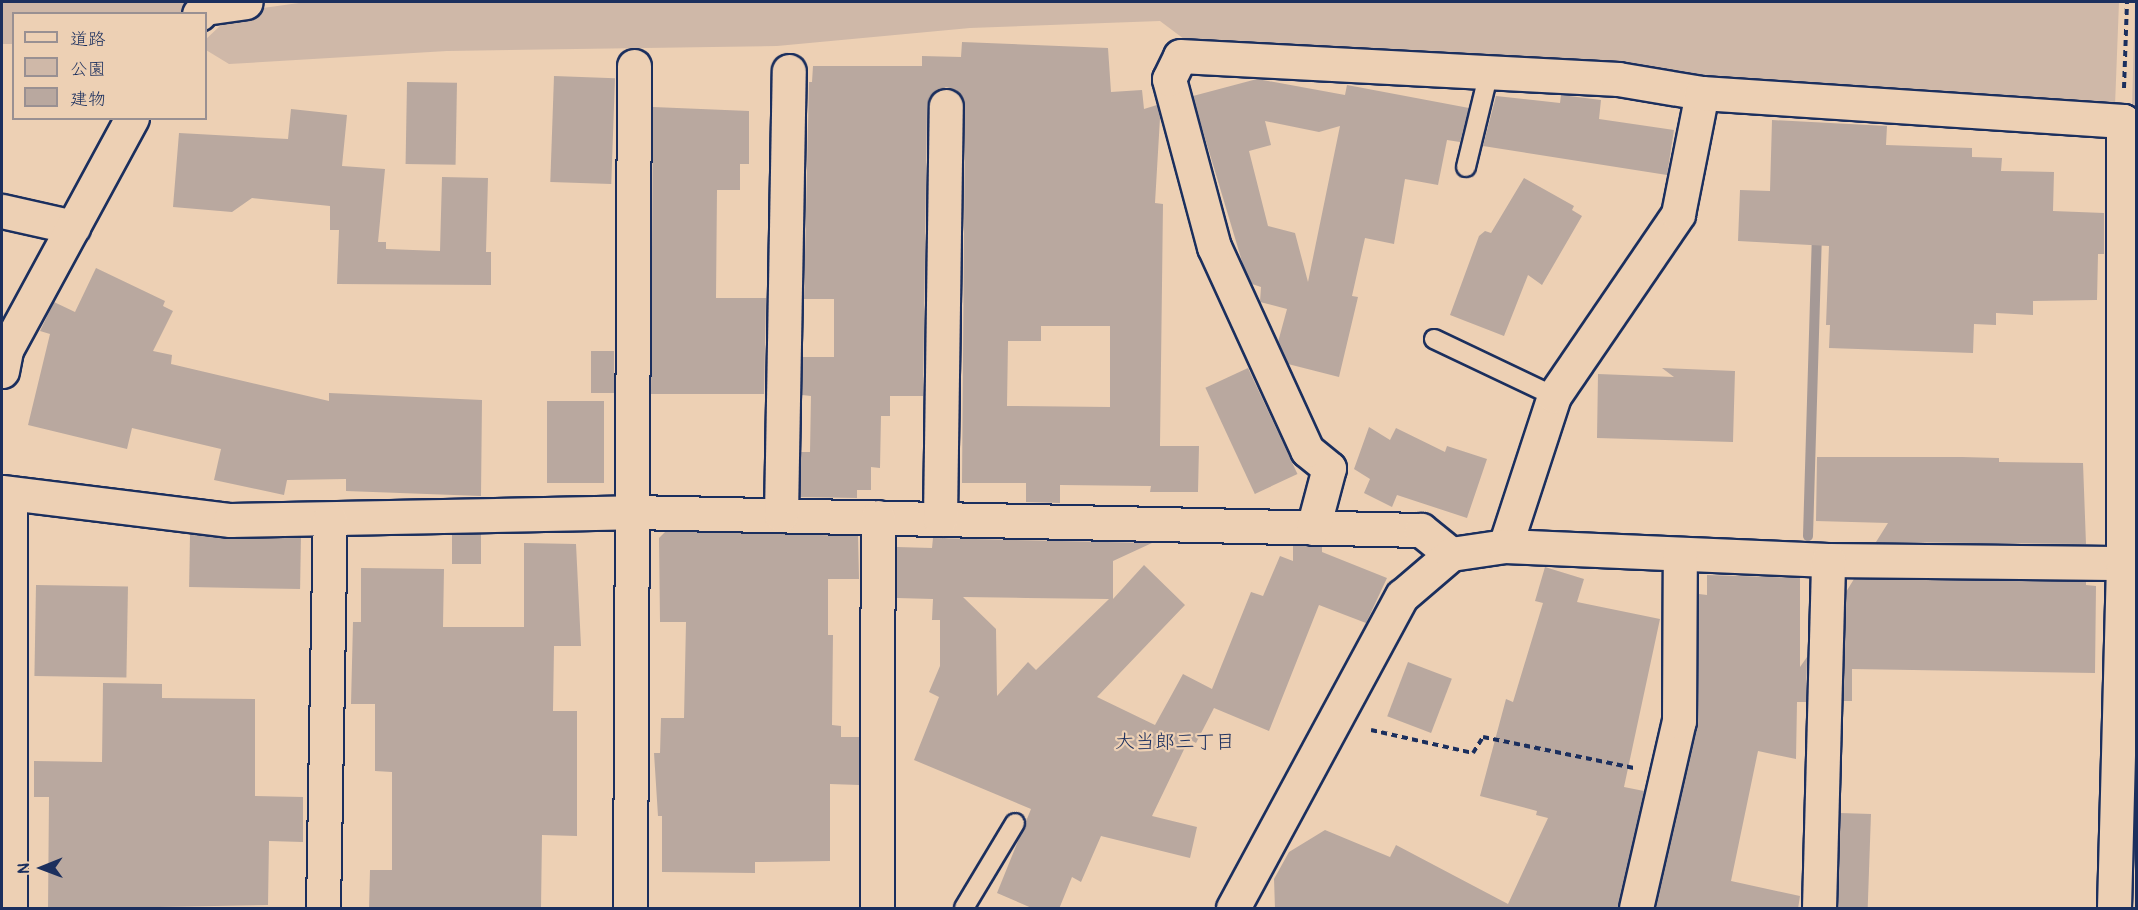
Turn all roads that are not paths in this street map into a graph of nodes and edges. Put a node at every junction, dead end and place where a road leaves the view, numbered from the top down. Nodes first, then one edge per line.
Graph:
1 (246, 2) edge
2 (201, 12) edge
3 (634, 66) dead end
4 (789, 71) dead end
5 (1489, 72) junction
6 (1701, 93) junction
7 (946, 106) dead end
8 (131, 120) edge
9 (2130, 125) edge
10 (1466, 167) dead end
11 (2, 211) edge
12 (73, 227) junction
13 (1434, 339) dead end
14 (2, 371) edge
15 (1554, 396) junction
16 (6, 493) edge
17 (633, 512) junction
18 (781, 515) junction
19 (878, 517) junction
20 (330, 519) junction
21 (940, 519) junction
22 (1313, 528) junction
23 (1505, 546) junction
24 (1451, 554) junction
25 (1680, 554) junction
26 (1828, 560) junction
27 (2130, 563) edge
28 (6, 735) edge
29 (1015, 823) dead end
30 (10, 909) edge
31 (323, 909) edge
32 (630, 909) edge
33 (877, 909) edge
34 (964, 909) edge
35 (1233, 909) edge
36 (1636, 909) edge
37 (1819, 909) edge
38 (2114, 909) edge

1 - 2 street
3 - 17 street
4 - 18 street
5 - 6 street
5 - 10 lane
5 - 22 street
6 - 9 street
6 - 15 street
7 - 21 street
8 - 12 street
9 - 27 street
11 - 12 street
12 - 14 street
13 - 15 lane
15 - 23 street
16 - 20 street
16 - 28 street
17 - 18 street
17 - 20 street
17 - 32 street
18 - 19 street
19 - 21 street
19 - 33 street
20 - 31 street
21 - 22 street
22 - 24 street
23 - 24 street
23 - 25 street
24 - 35 street
25 - 26 street
25 - 36 street
26 - 27 street
26 - 37 street
27 - 38 street
28 - 30 street
29 - 34 lane

